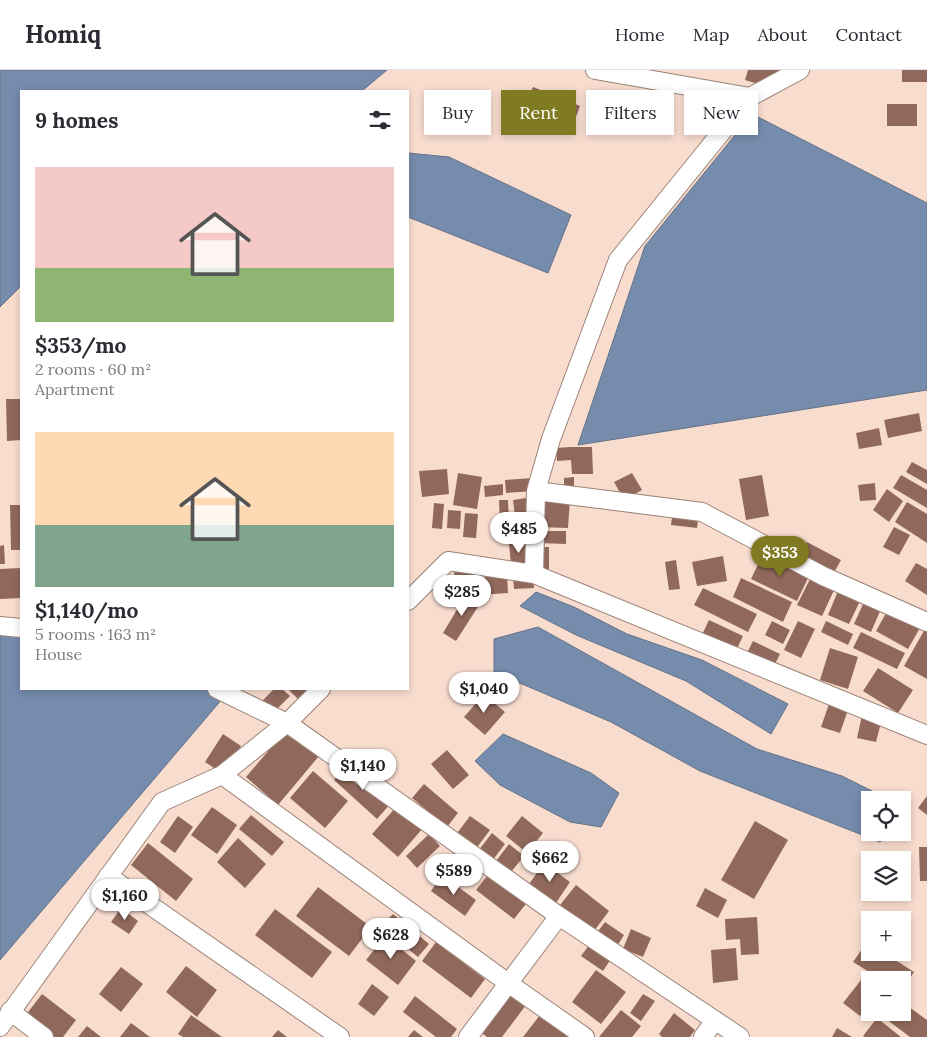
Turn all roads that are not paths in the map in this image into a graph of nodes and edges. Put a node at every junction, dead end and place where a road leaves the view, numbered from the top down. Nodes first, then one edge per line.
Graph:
1 (596, 70) edge
2 (800, 70) edge
3 (710, 90) edge
4 (758, 93) edge
5 (719, 135) edge
6 (536, 491) junction
7 (534, 574) junction
8 (409, 600) edge
9 (927, 622) edge
10 (0, 626) edge
11 (20, 628) edge
12 (219, 690) edge
13 (320, 690) edge
14 (287, 723) junction
15 (927, 735) edge
16 (222, 775) junction
17 (108, 876) junction
18 (559, 916) junction
19 (508, 983) junction
20 (10, 1011) junction
21 (715, 1020) junction
22 (0, 1027) edge
23 (44, 1037) edge
24 (340, 1037) edge
25 (468, 1037) edge
26 (585, 1037) edge
27 (703, 1037) edge
28 (740, 1037) edge

1 - 3 street
2 - 4 street
5 - 6 street
6 - 7 street
6 - 9 street
7 - 8 street
7 - 15 street
10 - 11 street
12 - 14 street
13 - 14 street
14 - 16 street
14 - 18 street
16 - 17 street
16 - 19 street
17 - 20 street
17 - 24 street
18 - 19 street
18 - 21 street
19 - 25 street
19 - 26 street
20 - 22 street
20 - 23 street
21 - 27 street
21 - 28 street

